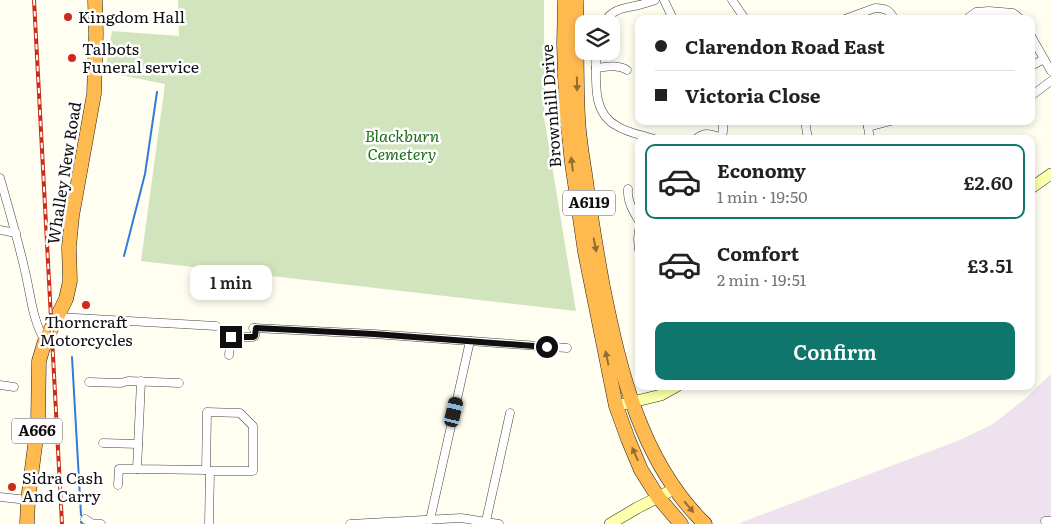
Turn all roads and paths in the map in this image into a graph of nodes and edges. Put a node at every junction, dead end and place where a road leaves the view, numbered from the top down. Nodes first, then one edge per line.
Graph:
1 (95, 0) edge
2 (565, 0) edge
3 (576, 0) edge
4 (655, 0) edge
5 (664, 0) edge
6 (732, 0) edge
7 (609, 15) edge
8 (671, 15) edge
9 (742, 15) edge
10 (856, 15) edge
11 (892, 15) edge
12 (972, 15) edge
13 (1017, 15) edge
14 (1035, 43) edge
15 (596, 60) edge
16 (1044, 60) junction
17 (1035, 64) edge
18 (596, 68) junction
19 (627, 70) dead end
20 (1051, 70) edge
21 (1051, 81) edge
22 (1035, 93) edge
23 (642, 135) edge
24 (1051, 174) edge
25 (0, 178) edge
26 (1035, 185) edge
27 (628, 189) dead end
28 (635, 213) edge
29 (0, 230) edge
30 (16, 233) junction
31 (58, 317) junction
32 (216, 326) dead end
33 (45, 341) junction
34 (470, 341) junction
35 (566, 348) dead end
36 (230, 355) dead end
37 (141, 381) junction
38 (89, 382) dead end
39 (179, 383) dead end
40 (0, 385) edge
41 (14, 387) dead end
42 (670, 390) edge
43 (632, 402) junction
44 (616, 406) junction
45 (510, 414) dead end
46 (103, 443) dead end
47 (138, 444) junction
48 (137, 469) junction
49 (208, 470) junction
50 (118, 485) dead end
51 (674, 488) junction
52 (0, 497) edge
53 (658, 497) junction
54 (28, 500) junction
55 (85, 519) dead end
56 (430, 520) junction
57 (486, 521) junction
58 (27, 524) edge
59 (100, 524) edge
60 (208, 524) edge
61 (350, 524) edge
62 (500, 524) edge
63 (610, 524) edge
64 (681, 524) edge
65 (705, 524) edge

1 - 31 highway, Whalley New Road / A666
44 -> 2 highway, Brownhill Drive / A6119
3 -> 43 highway, Brownhill Drive / A6119
4 - 7 street
5 - 8 street
6 - 9 street
10 - 11 street
12 - 13 street
14 - 16 street
15 - 18 street
16 - 17 street
16 - 20 street
18 - 19 street
18 - 23 street
21 - 22 street
24 - 26 street
25 - 30 street
27 - 28 street
29 - 30 street
30 - 33 street
31 - 32 street
31 - 33 highway, Whalley New Road / A666
33 - 54 highway, Whalley New Road / A666
34 - 35 street
34 - 36 street
34 - 56 street
37 - 38 street
37 - 39 street
37 - 47 street
40 - 41 street
42 - 43 street
43 - 44 street
43 - 51 highway, Brownhill Drive / A6119
53 -> 44 highway, Brownhill Drive / A6119
45 - 57 street
46 - 47 street
47 - 48 street
48 - 49 street
48 - 50 street
49 - 49 street
49 - 60 street
51 - 53 street
51 -> 65 highway, A6119
52 - 54 street
53 - 63 street
53 - 64 highway, A6119
54 - 58 highway, Whalley New Road / A666
55 - 59 street
56 - 57 street
56 - 61 street
57 - 62 street

